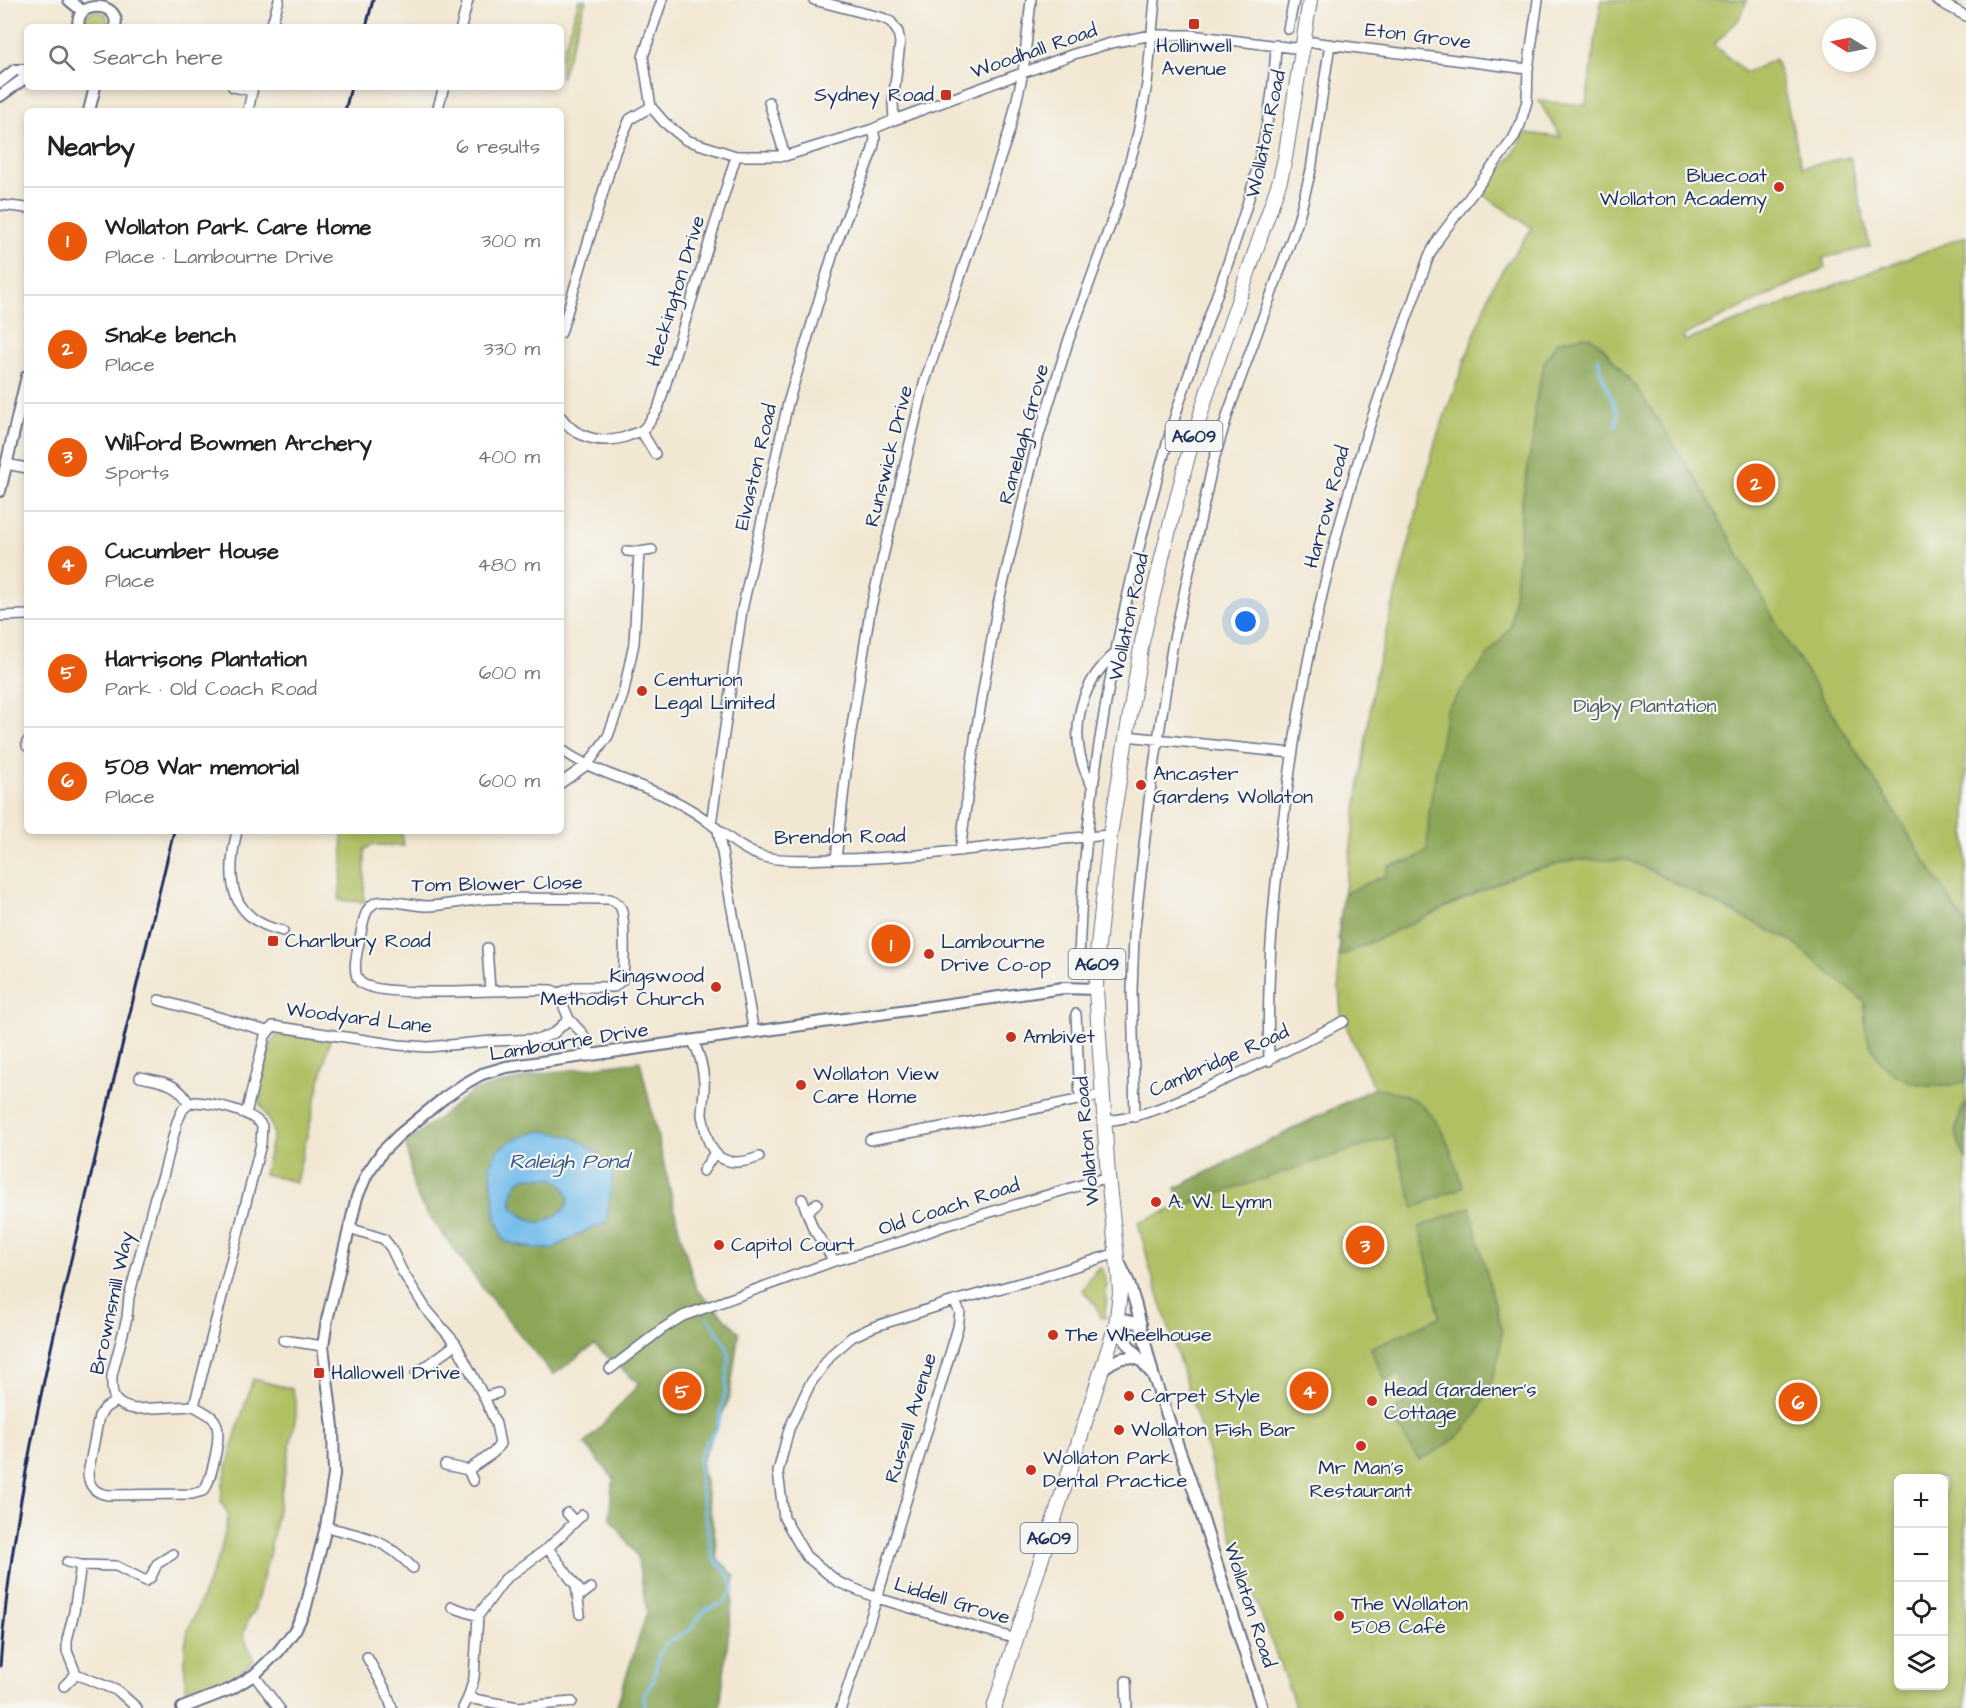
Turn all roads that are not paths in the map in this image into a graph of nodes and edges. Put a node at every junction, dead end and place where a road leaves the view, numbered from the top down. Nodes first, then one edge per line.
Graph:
1 (69, 0) edge
2 (279, 0) edge
3 (468, 0) edge
4 (662, 0) edge
5 (814, 0) edge
6 (1031, 0) edge
7 (1155, 0) edge
8 (1294, 0) edge
9 (1310, 0) edge
10 (1538, 0) edge
11 (1936, 0) edge
12 (106, 2) edge
13 (81, 9) junction
14 (1966, 16) edge
15 (79, 24) edge
16 (115, 24) edge
17 (272, 24) edge
18 (461, 24) edge
19 (1288, 29) dead end
20 (1152, 35) junction
21 (1330, 44) junction
22 (1276, 45) junction
23 (1303, 45) junction
24 (1528, 69) junction
25 (24, 70) edge
26 (1023, 73) junction
27 (24, 76) edge
28 (0, 82) edge
29 (94, 90) edge
30 (253, 90) edge
31 (443, 90) edge
32 (0, 96) edge
33 (770, 102) dead end
34 (651, 107) junction
35 (90, 108) edge
36 (249, 108) edge
37 (438, 108) edge
38 (894, 120) junction
39 (873, 129) junction
40 (736, 156) junction
41 (785, 156) junction
42 (3, 205) edge
43 (24, 208) edge
44 (4, 217) dead end
45 (564, 323) edge
46 (24, 389) edge
47 (564, 420) edge
48 (640, 431) junction
49 (655, 454) dead end
50 (6, 464) junction
51 (24, 467) edge
52 (0, 491) edge
53 (652, 550) dead end
54 (627, 551) dead end
55 (639, 552) junction
56 (24, 615) edge
57 (0, 616) edge
58 (1116, 653) junction
59 (1126, 736) junction
60 (1158, 738) junction
61 (564, 751) edge
62 (1292, 753) junction
63 (588, 764) junction
64 (564, 781) edge
65 (1093, 787) junction
66 (715, 827) junction
67 (237, 834) edge
68 (1110, 834) junction
69 (1088, 836) junction
70 (960, 851) junction
71 (836, 859) junction
72 (283, 931) dead end
73 (487, 948) dead end
74 (1079, 964) dead end
75 (1096, 989) junction
76 (490, 990) junction
77 (558, 993) junction
78 (159, 1000) dead end
79 (1076, 1014) dead end
80 (569, 1019) junction
81 (1344, 1021) dead end
82 (269, 1031) junction
83 (754, 1033) junction
84 (693, 1042) junction
85 (591, 1056) junction
86 (1269, 1061) junction
87 (140, 1077) dead end
88 (1102, 1095) junction
89 (1080, 1099) junction
90 (189, 1104) junction
91 (246, 1114) junction
92 (1136, 1117) junction
93 (1104, 1121) junction
94 (870, 1140) dead end
95 (714, 1154) junction
96 (759, 1157) dead end
97 (703, 1170) dead end
98 (1108, 1177) junction
99 (802, 1199) dead end
100 (817, 1203) dead end
101 (807, 1212) junction
102 (349, 1228) junction
103 (1117, 1257) junction
104 (834, 1261) junction
105 (954, 1301) junction
106 (1142, 1324) junction
107 (1116, 1327) junction
108 (283, 1340) dead end
109 (456, 1344) junction
110 (323, 1346) junction
111 (1143, 1361) junction
112 (1104, 1368) junction
113 (610, 1369) dead end
114 (416, 1374) dead end
115 (1154, 1378) junction
116 (498, 1393) dead end
117 (484, 1397) junction
118 (116, 1401) junction
119 (194, 1406) junction
120 (500, 1444) junction
121 (511, 1446) dead end
122 (445, 1465) dead end
123 (468, 1470) junction
124 (473, 1481) dead end
125 (567, 1513) dead end
126 (326, 1527) junction
127 (548, 1548) junction
128 (173, 1554) dead end
129 (67, 1563) dead end
130 (81, 1565) junction
131 (413, 1568) dead end
132 (576, 1586) junction
133 (591, 1588) dead end
134 (877, 1598) junction
135 (452, 1607) dead end
136 (580, 1614) dead end
137 (478, 1616) junction
138 (1016, 1639) junction
139 (367, 1657) dead end
140 (382, 1661) dead end
141 (373, 1667) junction
142 (76, 1674) junction
143 (254, 1675) junction
144 (1126, 1681) dead end
145 (64, 1686) dead end
146 (468, 1698) junction
147 (572, 1702) dead end
148 (137, 1708) edge
149 (182, 1708) edge
150 (279, 1708) edge
151 (392, 1708) edge
152 (463, 1708) edge
153 (842, 1708) edge
154 (994, 1708) edge
155 (1127, 1708) edge
156 (1262, 1708) edge

1 - 13 street
2 - 17 street
3 - 18 street
4 - 34 street
5 - 38 street
6 - 26 street, Runswick Drive
7 - 20 street
8 - 19 street
9 - 23 main road, Wollaton Road / A609
10 - 24 street, Harrow Road
11 - 14 street
12 - 13 street
12 - 16 street
13 - 15 street
20 - 22 street, Woodhall Road
20 - 26 street, Woodhall Road
20 - 70 street, Ranelagh Grove
21 - 23 street, Eton Grove
21 - 24 street, Eton Grove
21 - 60 street
22 - 23 street, Woodhall Road
22 - 58 street, Wollaton Road
23 - 59 main road, Wollaton Road / A609
24 - 62 street, Harrow Road
25 - 28 street
26 - 38 street, Woodhall Road
26 - 71 street, Runswick Drive
27 - 32 street
29 - 35 street
30 - 36 street
31 - 37 street
33 - 41 street
34 - 40 street, Woodhall Road
34 - 45 street
38 - 39 street, Woodhall Road
39 - 41 street, Woodhall Road
39 - 66 street, Elvaston Road
40 - 41 street, Woodhall Road
40 - 48 street, Heckington Drive
42 - 43 street
42 - 44 street
46 - 50 street
47 - 48 street
48 - 49 street
50 - 51 street
50 - 52 street
53 - 55 street
54 - 55 street
55 - 63 street
56 - 57 street
58 - 65 street, Wollaton Road
58 - 65 street
59 - 60 street
59 - 68 main road, Wollaton Road / A609
60 - 62 street
60 - 92 street
61 - 63 street, Brendon Road
62 - 86 street, Harrow Road
63 - 64 street
63 - 66 street, Brendon Road
65 - 69 street, Wollaton Road
66 - 71 street, Brendon Road
66 - 83 street, Elvaston Road
67 - 72 street
68 - 69 street, Brendon Road
68 - 75 main road, Wollaton Road / A609
69 - 70 street, Brendon Road
69 - 74 street, Wollaton Road
70 - 71 street, Brendon Road
73 - 76 street
75 - 83 street, Lambourne Drive
75 - 88 main road, Wollaton Road / A609
76 - 77 street, Tom Blower Close
76 - 77 street, Tom Blower Close
77 - 80 street
78 - 82 street, Woodyard Lane
79 - 89 street, Wollaton Road
80 - 82 street, Woodyard Lane
80 - 85 street
81 - 86 street, Cambridge Road
82 - 91 street
83 - 84 street, Lambourne Drive
84 - 85 street, Lambourne Drive
84 - 95 street
85 - 102 street, Lambourne Drive
86 - 92 street, Cambridge Road
87 - 90 street
88 - 89 street
88 - 93 main road, Wollaton Road / A609
89 - 94 street
90 - 91 street
90 - 118 street, Brownsmill Way
91 - 119 street
92 - 93 street, Cambridge Road
93 - 98 main road, Wollaton Road / A609
95 - 96 street
95 - 97 street
98 - 103 main road, Wollaton Road / A609
98 - 104 street, Old Coach Road
99 - 101 street
100 - 101 street
101 - 104 street
102 - 109 street
102 - 110 street, Lambourne Drive
103 - 105 street
103 - 106 street, Wollaton Road
103 - 107 main road, Wollaton Road / A609
104 - 113 street, Old Coach Road
105 - 134 street, Russell Avenue
105 - 134 street, Liddell Grove
106 - 107 street
106 - 115 street, Wollaton Road
107 - 111 street, Wollaton Road
107 - 112 main road, Wollaton Road / A609
108 - 110 street
109 - 114 street
109 - 117 street
110 - 126 street, Lambourne Drive
111 - 112 street
111 - 115 street, Wollaton Road
112 - 138 main road, A609
115 - 156 street, Wollaton Road
116 - 117 street
117 - 120 street
118 - 119 street, Brownsmill Way
118 - 119 street
120 - 121 street
120 - 123 street
122 - 123 street
123 - 124 street
125 - 127 street
126 - 131 street
126 - 143 street, Lambourne Drive
127 - 132 street
127 - 137 street
128 - 130 street
129 - 130 street
130 - 142 street
132 - 133 street
132 - 136 street
134 - 138 street, Liddell Grove
134 - 153 street, Russell Avenue
135 - 137 street
137 - 146 street
138 - 154 main road, A609
139 - 141 street
140 - 141 street
141 - 151 street
142 - 145 street
142 - 148 street
143 - 149 street, Lambourne Drive
143 - 150 street
144 - 155 street
146 - 147 street
146 - 152 street

